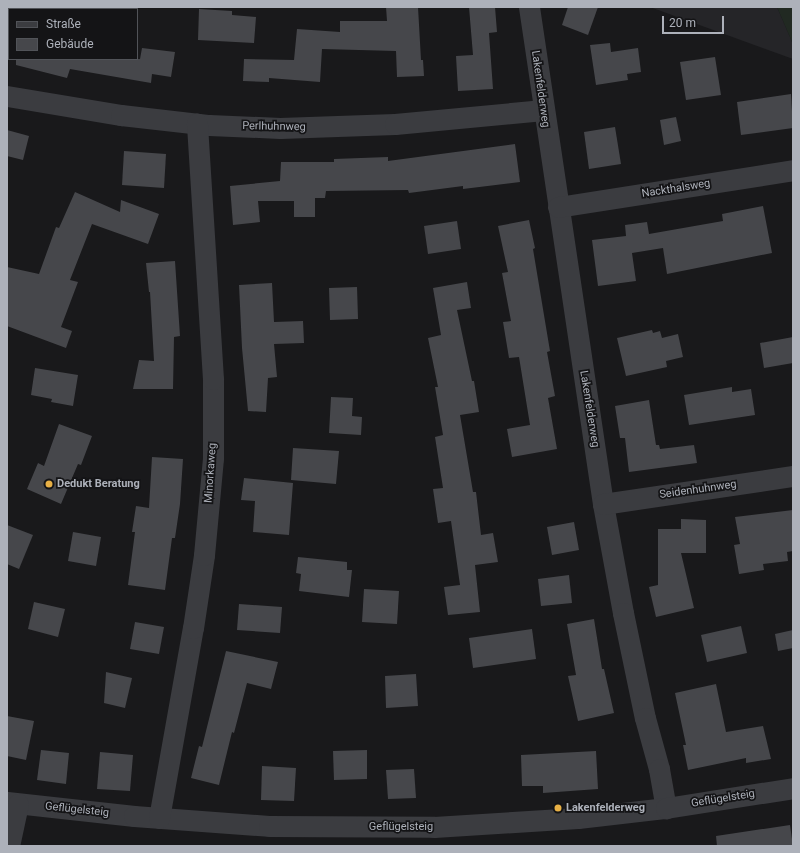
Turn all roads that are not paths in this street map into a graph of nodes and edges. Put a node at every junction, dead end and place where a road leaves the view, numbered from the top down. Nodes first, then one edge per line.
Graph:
1 (529, 7) edge
2 (7, 96) edge
3 (543, 110) junction
4 (196, 124) junction
5 (793, 170) edge
6 (558, 207) junction
7 (793, 476) edge
8 (603, 504) junction
9 (793, 788) edge
10 (12, 803) edge
11 (666, 808) junction
12 (158, 818) junction
13 (9, 846) edge

1 - 3 street, Lakenfelderweg
2 - 4 street, Perlhuhnweg
3 - 4 street, Perlhuhnweg
3 - 6 street, Lakenfelderweg
4 - 12 street, Minorkaweg
5 - 6 street, Nackthalsweg
6 - 8 street, Lakenfelderweg
7 - 8 street, Seidenhuhnweg
8 - 11 street, Lakenfelderweg
9 - 11 street, Geflügelsteig
10 - 12 street, Geflügelsteig
10 - 13 street
11 - 12 street, Geflügelsteig

